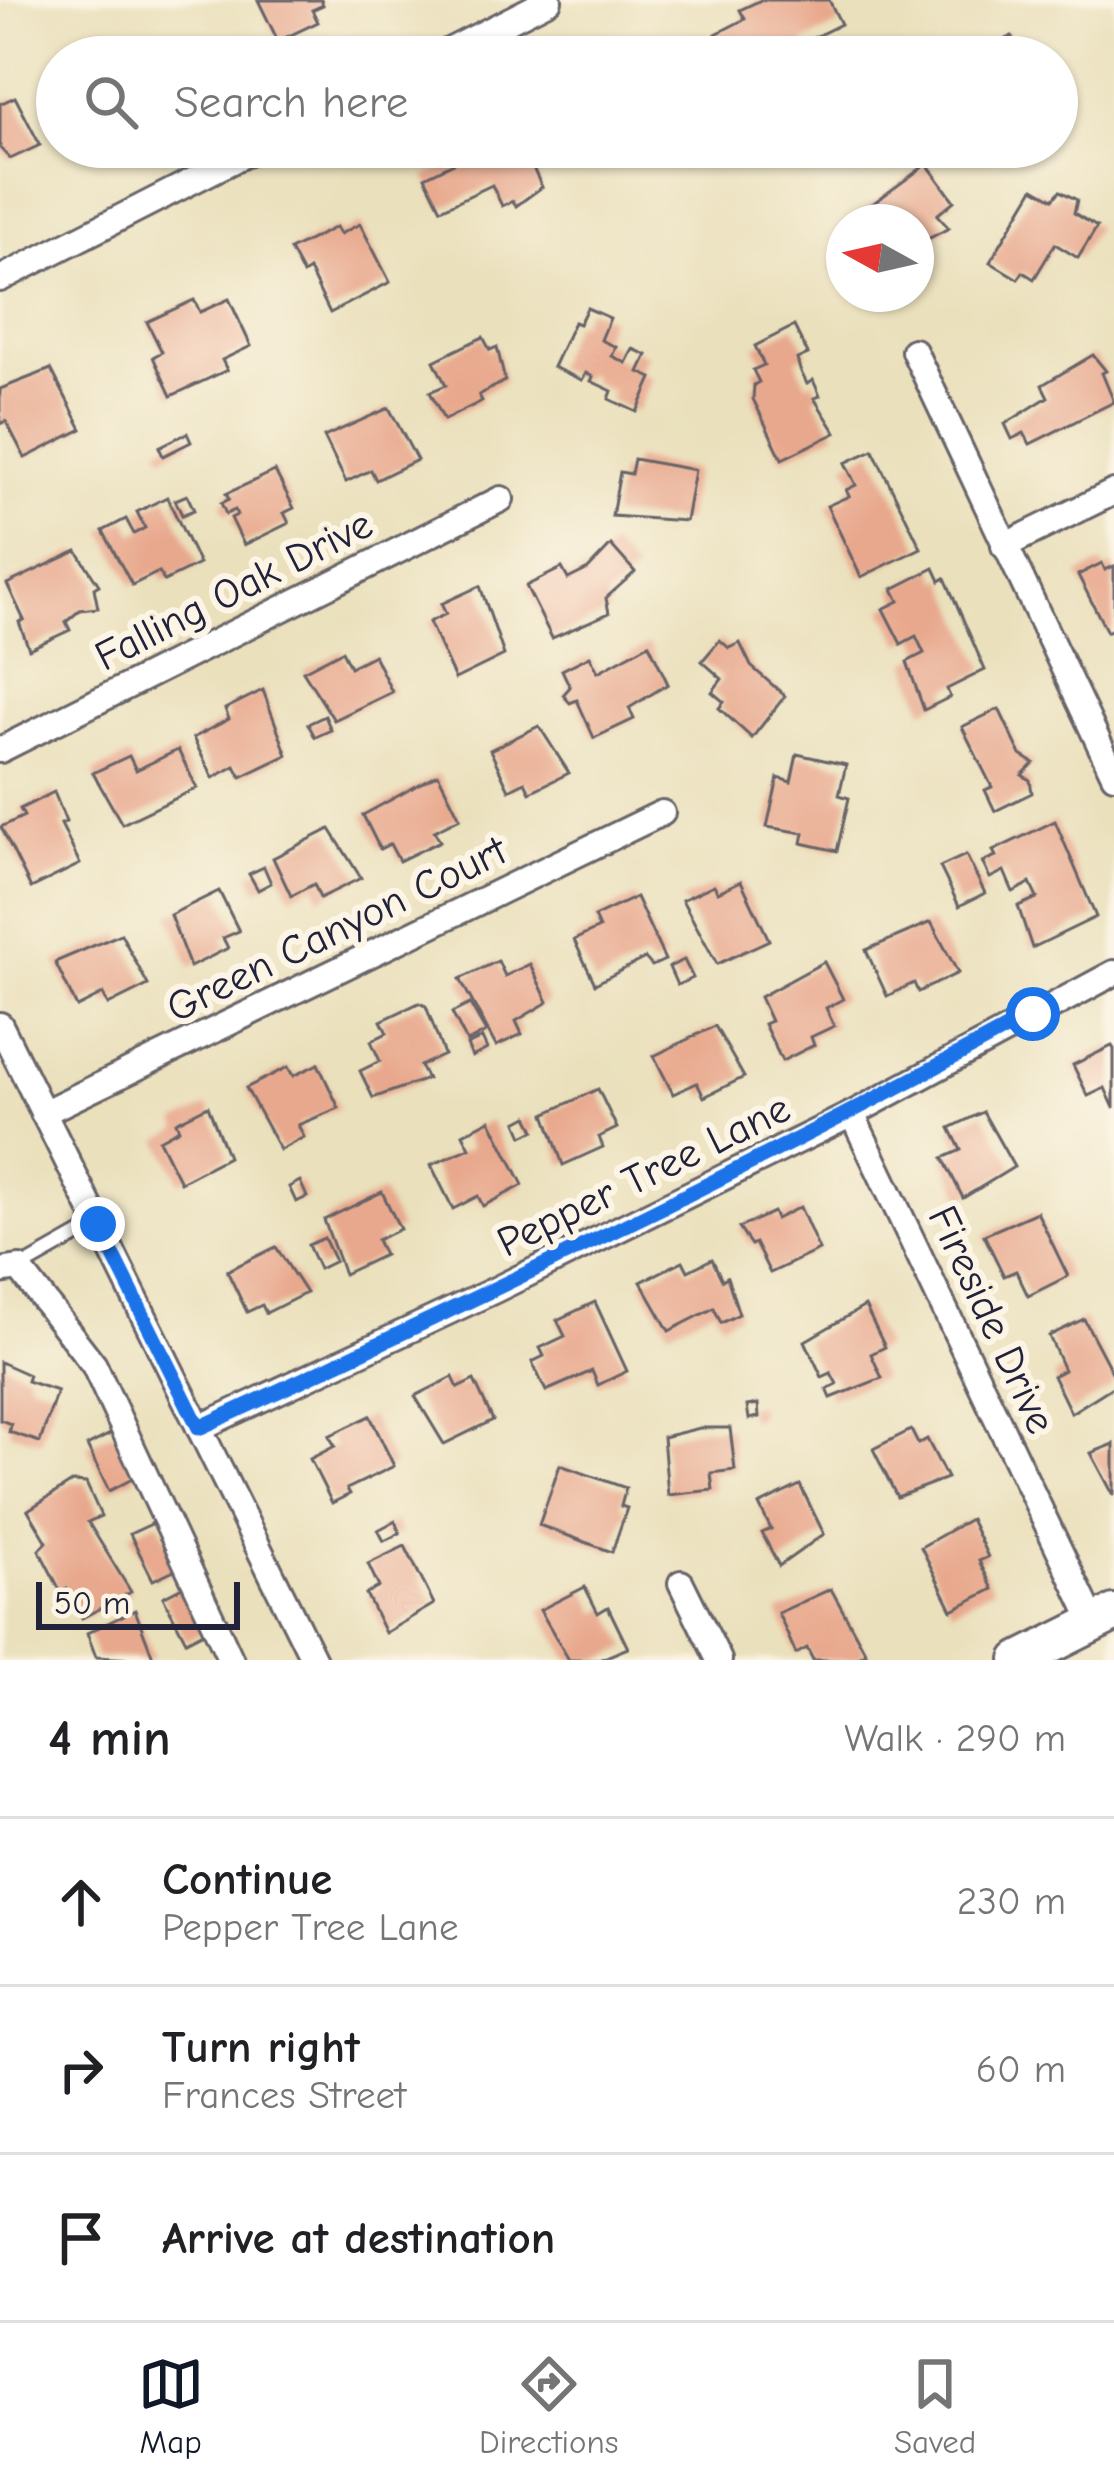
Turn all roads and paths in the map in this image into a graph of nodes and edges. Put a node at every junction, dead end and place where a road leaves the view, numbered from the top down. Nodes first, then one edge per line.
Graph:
1 (549, 0) edge
2 (478, 36) edge
3 (218, 168) edge
4 (0, 279) edge
5 (914, 352) dead end
6 (1114, 492) edge
7 (501, 499) dead end
8 (1004, 546) junction
9 (0, 750) edge
10 (1114, 775) edge
11 (662, 812) dead end
12 (1114, 974) edge
13 (0, 1025) edge
14 (44, 1113) junction
15 (852, 1114) junction
16 (98, 1224) junction
17 (9, 1270) edge
18 (199, 1428) junction
19 (681, 1583) dead end
20 (1104, 1618) edge
21 (232, 1660) edge
22 (314, 1660) edge
23 (719, 1660) edge
24 (1019, 1660) edge

1 - 2 street
3 - 4 street
5 - 8 street
6 - 8 street
7 - 9 street, Falling Oak Drive
8 - 10 street
11 - 14 street, Green Canyon Court
12 - 15 street, Pepper Tree Lane
13 - 14 street
14 - 16 street
15 - 18 street, Pepper Tree Lane
15 - 20 street, Fireside Drive
16 - 17 lane
16 - 18 street
17 - 21 street
18 - 22 street
19 - 23 street
20 - 24 main road

